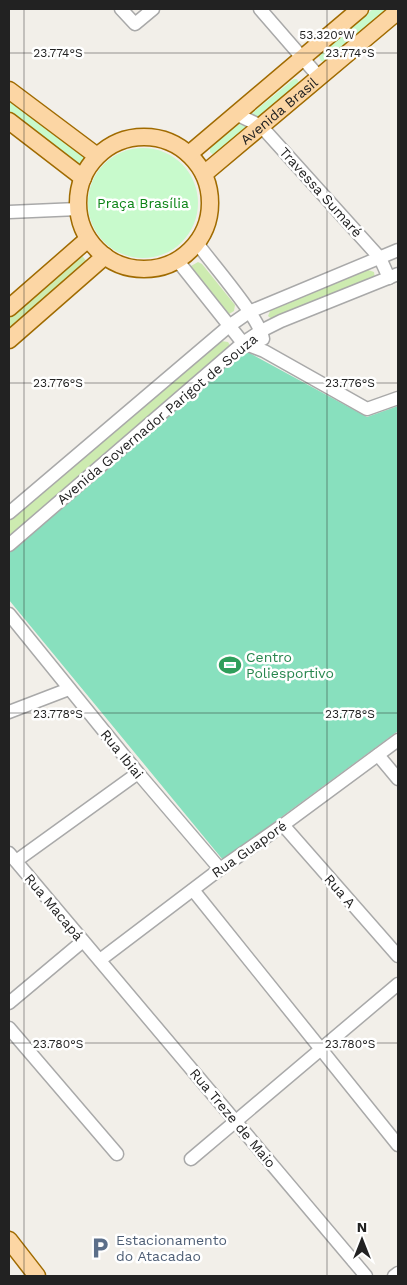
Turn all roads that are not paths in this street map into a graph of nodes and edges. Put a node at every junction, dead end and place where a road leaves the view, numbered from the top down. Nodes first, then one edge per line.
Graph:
1 (121, 9) edge
2 (153, 9) edge
3 (260, 9) edge
4 (360, 9) edge
5 (398, 10) edge
6 (302, 58) junction
7 (319, 77) junction
8 (9, 90) edge
9 (236, 114) junction
10 (9, 121) edge
11 (261, 126) junction
12 (189, 154) junction
13 (97, 156) junction
14 (204, 174) junction
15 (83, 178) junction
16 (78, 209) junction
17 (9, 212) edge
18 (88, 238) junction
19 (197, 244) junction
20 (398, 250) edge
21 (105, 256) junction
22 (380, 258) junction
23 (177, 260) junction
24 (394, 276) edge
25 (9, 308) edge
26 (249, 312) junction
27 (229, 326) junction
28 (262, 331) junction
29 (9, 340) edge
30 (243, 343) junction
31 (264, 351) junction
32 (398, 398) edge
33 (9, 513) edge
34 (9, 545) edge
35 (9, 614) edge
36 (69, 689) junction
37 (9, 712) edge
38 (398, 740) edge
39 (378, 755) junction
40 (138, 773) junction
41 (398, 779) edge
42 (283, 825) junction
43 (12, 857) edge
44 (220, 869) junction
45 (193, 890) junction
46 (83, 940) junction
47 (398, 956) edge
48 (100, 960) junction
49 (398, 984) edge
50 (9, 1003) edge
51 (9, 1028) edge
52 (321, 1050) junction
53 (236, 1122) junction
54 (398, 1144) edge
55 (117, 1154) dead end
56 (191, 1159) dead end
57 (9, 1240) edge
58 (9, 1261) edge
59 (398, 1273) edge
60 (32, 1276) edge
61 (37, 1276) edge
62 (366, 1276) edge
63 (394, 1276) edge

1 - 2 street
3 - 6 street
4 - 6 main road, Avenida Brasil
5 - 7 main road, Avenida Brasil
6 - 7 street
6 - 9 main road, Avenida Brasil
7 - 11 main road, Avenida Brasil
8 - 13 main road
9 - 11 street
9 - 12 main road, Avenida Brasil
10 - 15 main road
11 - 14 main road, Avenida Brasil
11 - 22 street, Travessa Sumaré
12 - 13 main road
12 - 14 main road
13 - 15 main road
14 - 19 main road
15 - 16 main road
16 - 17 street
16 - 18 main road
18 - 21 main road
18 - 25 main road
19 - 23 main road
19 - 26 street
20 - 22 street, Avenida Governador Parigot de Souza
21 - 23 main road
21 - 29 main road
22 - 24 street, Travessa Sumaré
22 - 26 street, Avenida Governador Parigot de Souza
23 - 27 street
24 - 28 street, Avenida Governador Parigot de Souza
26 - 27 street, Avenida Governador Parigot de Souza
26 - 28 street
27 - 30 street
27 - 33 street, Avenida Governador Parigot de Souza
28 - 30 street, Avenida Governador Parigot de Souza
28 - 31 street
30 - 31 street
30 - 34 street, Avenida Governador Parigot de Souza
31 - 32 street
35 - 36 street, Rua Ibiai
36 - 37 street
36 - 40 street, Rua Ibiai
38 - 39 street, Rua Guaporé
39 - 41 street
39 - 42 street, Rua Guaporé
40 - 43 street
40 - 44 street, Rua Ibiai
42 - 44 street, Rua Guaporé
42 - 47 street, Rua A
43 - 46 street, Rua Macapá
44 - 45 street, Rua Guaporé
45 - 48 street, Rua Guaporé
45 - 52 street
46 - 48 street, Rua Macapá
46 - 50 street
48 - 53 street, Rua Treze de Maio
49 - 52 street
51 - 55 street
52 - 53 street
52 - 54 street
53 - 56 street
53 - 62 street, Rua Treze de Maio
57 - 61 main road
58 - 60 main road
59 - 63 street

